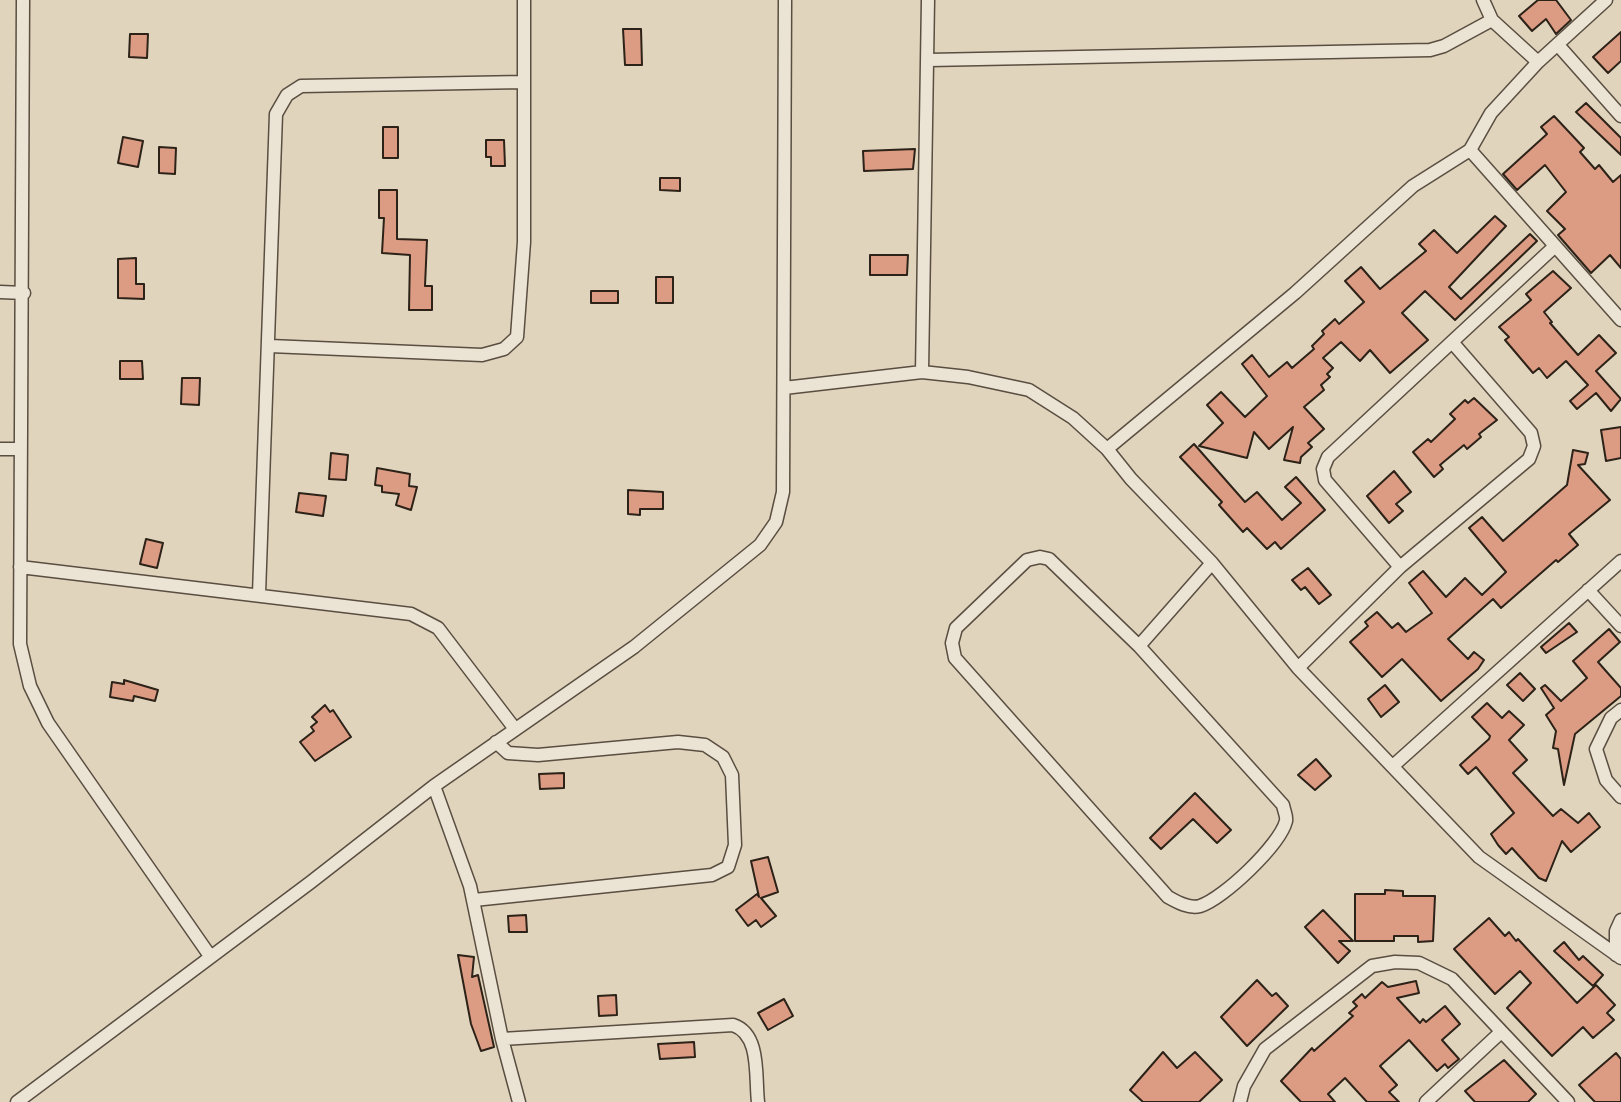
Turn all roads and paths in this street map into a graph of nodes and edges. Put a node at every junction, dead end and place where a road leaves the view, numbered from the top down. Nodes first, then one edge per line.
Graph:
1 (23, 0) edge
2 (524, 0) edge
3 (785, 0) edge
4 (928, 0) edge
5 (1483, 0) edge
6 (1606, 0) edge
7 (1492, 20) junction
8 (1558, 45) junction
9 (929, 60) junction
10 (1538, 62) junction
11 (523, 82) junction
12 (1621, 116) edge
13 (1470, 150) junction
14 (1553, 247) junction
15 (0, 292) edge
16 (24, 293) junction
17 (1621, 320) edge
18 (1452, 342) junction
19 (270, 346) junction
20 (922, 372) junction
21 (784, 388) junction
22 (0, 449) edge
23 (20, 449) junction
24 (1107, 449) junction
25 (1621, 561) edge
26 (1212, 562) junction
27 (20, 567) junction
28 (1400, 567) junction
29 (1588, 590) junction
30 (259, 594) junction
31 (1621, 626) edge
32 (1139, 646) junction
33 (1298, 668) junction
34 (1621, 710) edge
35 (515, 729) junction
36 (496, 742) junction
37 (1394, 765) junction
38 (433, 786) junction
39 (1621, 797) edge
40 (474, 900) junction
41 (1621, 920) edge
42 (210, 956) junction
43 (1619, 956) edge
44 (1501, 1032) junction
45 (502, 1039) junction
46 (17, 1102) edge
47 (519, 1102) edge
48 (758, 1102) edge
49 (1240, 1102) edge
50 (1426, 1102) edge
51 (1568, 1102) edge

1 - 16 street
2 - 11 street
3 - 21 street
4 - 9 street
5 - 7 street
6 - 8 street
7 - 9 street
7 - 10 street
8 - 10 street
8 - 12 street
9 - 20 street
10 - 13 street
11 - 19 street
11 - 19 street
13 - 14 street
13 - 24 street
14 - 17 street
14 - 18 street
15 - 16 street
16 - 23 street
18 - 28 street
18 - 28 street
19 - 30 street
20 - 21 street
20 - 24 street
21 - 35 street
22 - 23 street
23 - 27 street
24 - 26 street
25 - 29 street
26 - 32 street
26 - 33 street
27 - 30 street
27 - 42 street
28 - 33 street
29 - 31 street
29 - 37 street
30 - 35 street
32 - 32 street
33 - 37 street
34 - 39 street
35 - 36 street
36 - 38 street
36 - 40 street
37 - 43 street
38 - 40 street
38 - 42 street
40 - 45 street
41 - 43 street
42 - 46 street
44 - 49 street
44 - 50 street
44 - 51 street
45 - 47 street
45 - 48 street

